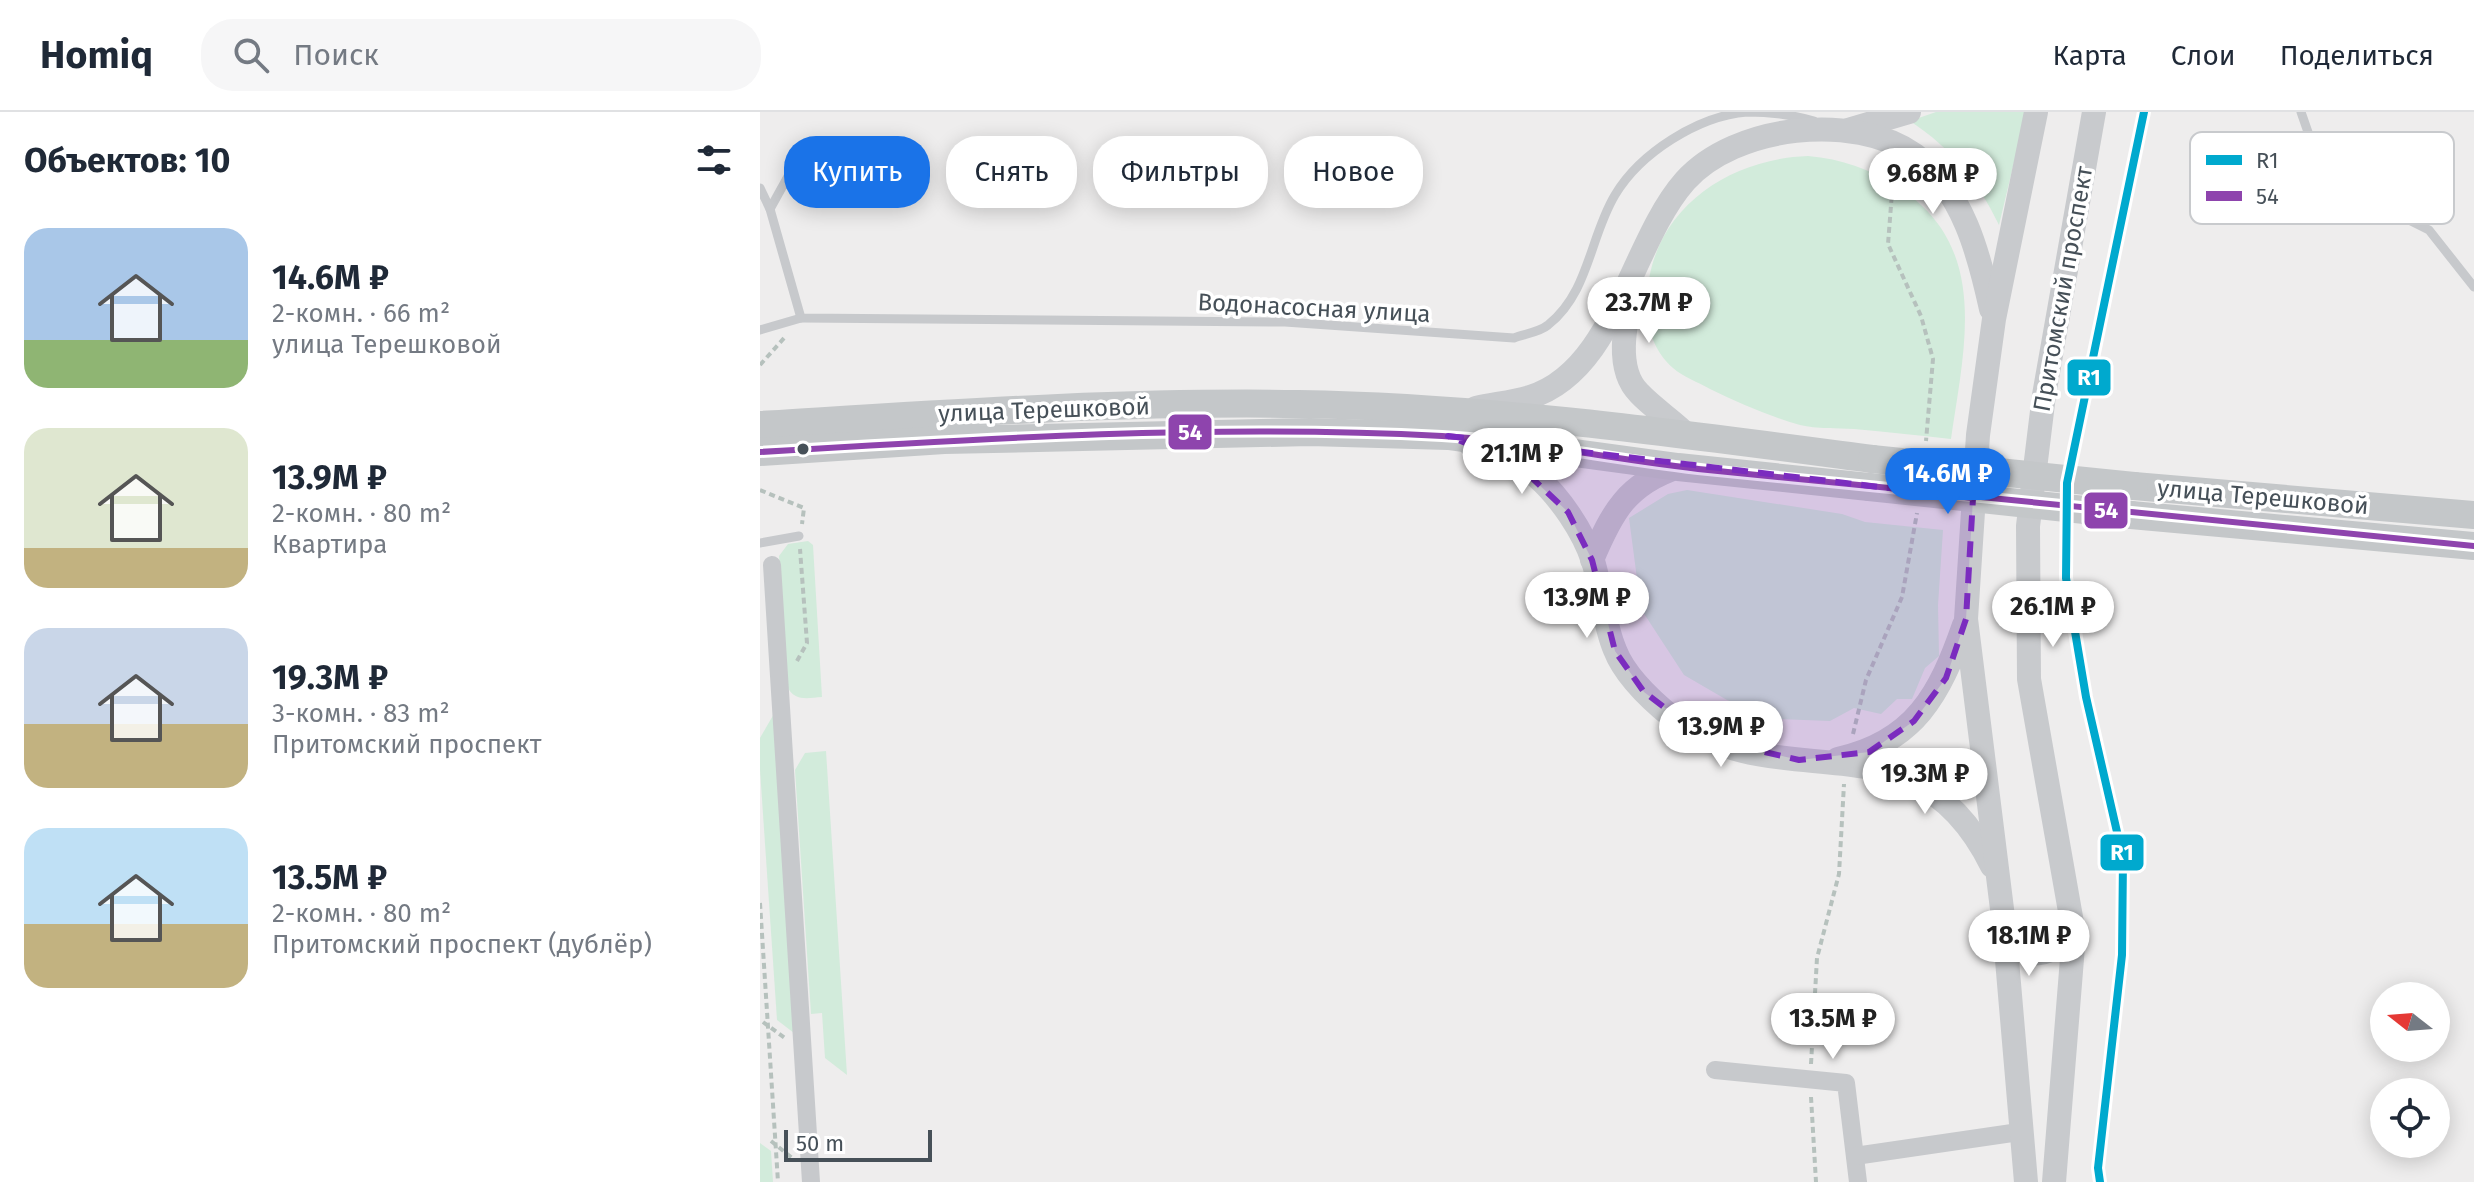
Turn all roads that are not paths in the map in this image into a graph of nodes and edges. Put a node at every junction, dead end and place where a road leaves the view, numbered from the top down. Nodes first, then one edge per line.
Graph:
1 (1909, 112) edge
2 (2036, 112) edge
3 (2094, 112) edge
4 (2301, 112) edge
5 (1848, 130) junction
6 (2308, 132) edge
7 (784, 184) edge
8 (760, 188) edge
9 (770, 209) junction
10 (2417, 224) edge
11 (1644, 247) junction
12 (2474, 287) edge
13 (801, 318) junction
14 (1994, 319) junction
15 (760, 330) edge
16 (1449, 424) junction
17 (760, 425) edge
18 (1687, 435) junction
19 (760, 452) edge
20 (1678, 467) junction
21 (1871, 473) junction
22 (2474, 515) edge
23 (799, 536) dead end
24 (760, 543) edge
25 (2474, 546) edge
26 (1592, 560) junction
27 (772, 565) dead end
28 (1966, 619) junction
29 (1838, 770) junction
30 (1998, 879) junction
31 (2004, 925) junction
32 (2074, 934) junction
33 (1715, 1070) dead end
34 (2019, 1132) junction
35 (1855, 1156) junction
36 (811, 1182) edge
37 (1858, 1182) edge
38 (2026, 1182) edge
39 (2054, 1182) edge

1 - 5 main road
2 - 14 main road
3 - 32 main road, Притомский проспект
4 - 6 lane
5 - 11 main road
5 - 13 lane, Водонасосная улица
5 - 14 main road
7 - 9 lane
8 - 9 lane
9 - 13 lane
10 - 12 lane
11 - 16 main road
11 - 18 main road
13 - 15 lane, Водонасосная улица
14 - 28 main road
16 - 17 main road, улица Терешковой
16 - 18 main road, улица Терешковой
16 - 19 main road, улица Терешковой
16 - 20 main road, улица Терешковой
16 - 26 main road
18 - 21 main road, улица Терешковой
20 - 21 main road, улица Терешковой
20 - 26 main road
21 - 22 main road, улица Терешковой, bridge
21 - 25 main road, улица Терешковой, bridge
23 - 24 lane
26 - 29 main road
27 - 36 street
28 - 29 main road
28 - 30 main road
29 - 30 main road
30 - 31 main road
31 - 32 main road
31 - 34 main road
32 - 39 main road, Притомский проспект
33 - 35 street
34 - 35 street
34 - 38 main road
35 - 37 street

